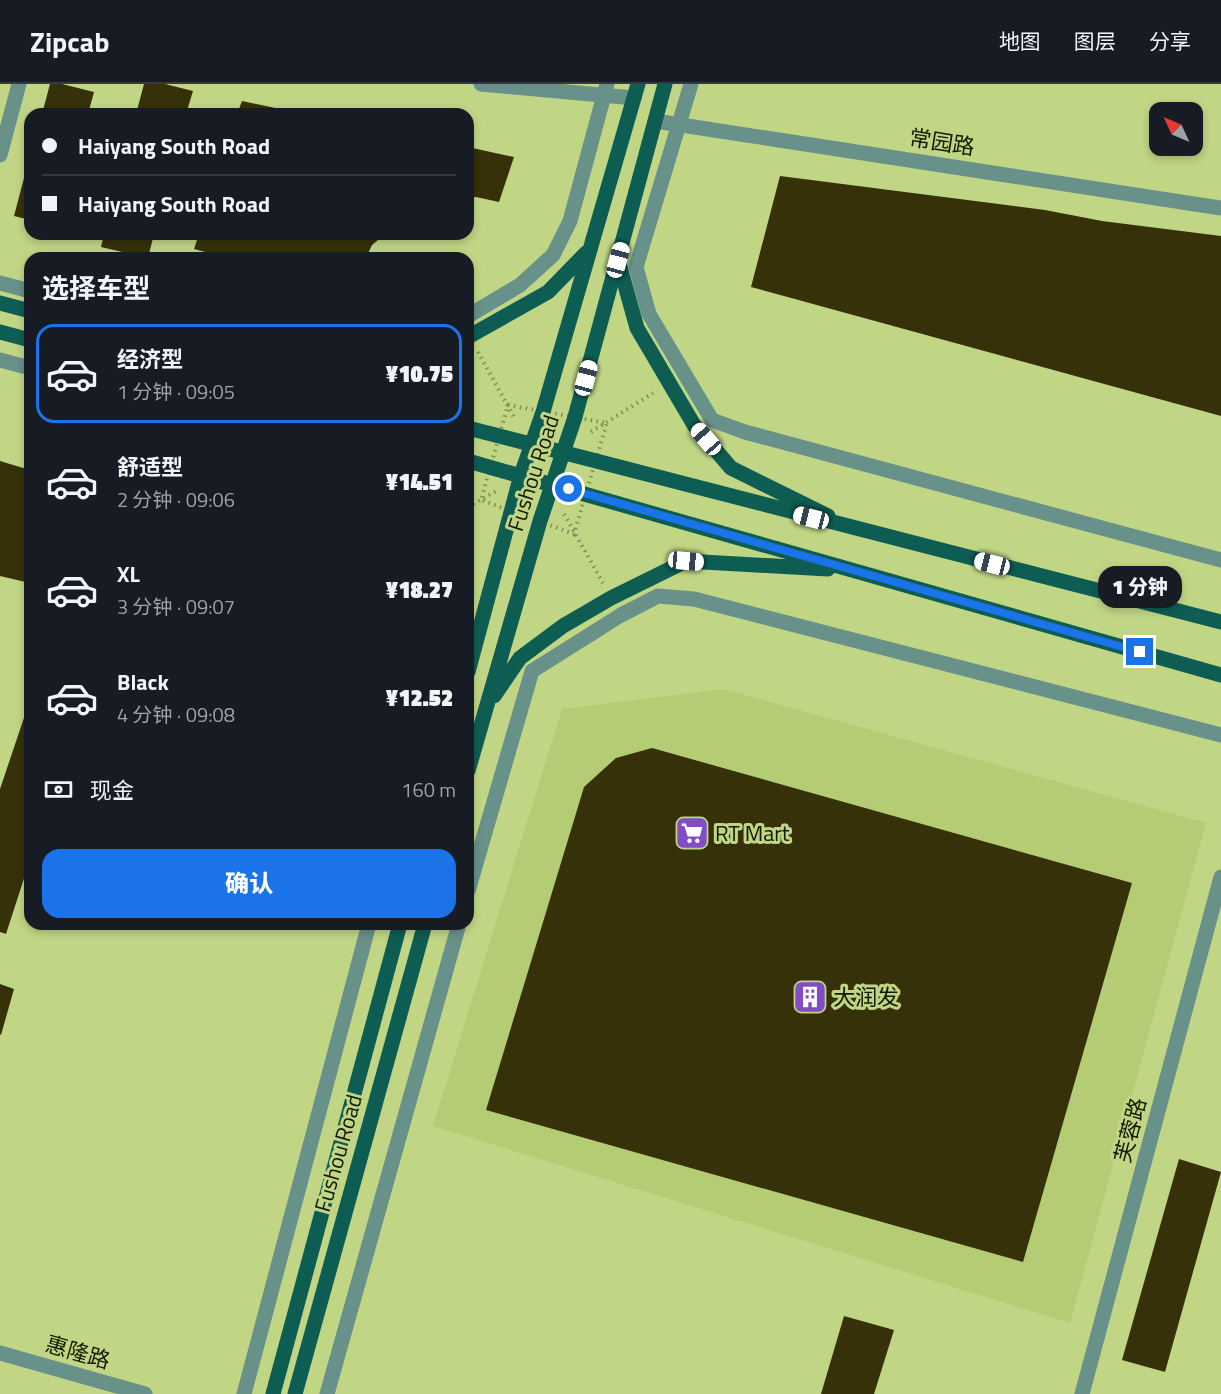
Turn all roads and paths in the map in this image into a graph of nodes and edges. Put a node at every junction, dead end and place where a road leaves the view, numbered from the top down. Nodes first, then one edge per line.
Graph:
1 (19, 84) edge
2 (481, 84) edge
3 (665, 84) edge
4 (690, 84) edge
5 (606, 89) edge
6 (636, 91) edge
7 (655, 121) junction
8 (679, 124) junction
9 (0, 155) edge
10 (1221, 208) edge
11 (588, 250) junction
12 (618, 260) junction
13 (0, 283) edge
14 (24, 289) edge
15 (0, 303) edge
16 (24, 309) edge
17 (474, 312) edge
18 (0, 332) edge
19 (474, 334) edge
20 (24, 338) edge
21 (474, 346) edge
22 (0, 360) edge
23 (24, 366) edge
24 (669, 382) junction
25 (508, 405) dead end
26 (607, 423) dead end
27 (474, 430) edge
28 (532, 446) junction
29 (562, 454) junction
30 (474, 463) edge
31 (521, 475) junction
32 (552, 484) junction
33 (481, 500) dead end
34 (474, 504) edge
35 (854, 529) junction
36 (574, 534) dead end
37 (1221, 560) edge
38 (853, 570) junction
39 (611, 598) junction
40 (1221, 622) edge
41 (474, 650) edge
42 (1221, 675) edge
43 (485, 708) junction
44 (1221, 735) edge
45 (474, 749) edge
46 (474, 870) edge
47 (1221, 877) edge
48 (367, 930) edge
49 (398, 930) edge
50 (423, 930) edge
51 (457, 930) edge
52 (0, 1353) edge
53 (145, 1394) edge
54 (244, 1394) edge
55 (273, 1394) edge
56 (295, 1394) edge
57 (327, 1394) edge
58 (1082, 1394) edge

1 - 9 street
2 - 5 street
3 - 7 main road, Fushou Road
4 - 8 street
5 - 6 street
5 - 17 street
6 - 11 main road, Fushou Road
7 - 8 street, 常园路
7 - 12 main road, Fushou Road
8 - 10 street, 常园路
8 - 37 street
11 - 19 main road
11 - 28 main road, Fushou Road
12 - 24 main road
12 - 29 main road, Fushou Road
13 - 14 street
15 - 16 main road
18 - 20 main road
21 - 25 path
22 - 23 street
24 - 26 path
24 - 35 main road
27 - 28 main road
28 - 29 main road
28 - 31 main road, Fushou Road
29 - 32 main road, Fushou Road
29 - 35 main road
30 - 31 main road
31 - 32 main road
31 - 41 main road, Fushou Road
32 - 38 main road
32 - 43 main road, Fushou Road
33 - 34 path
35 - 40 main road
36 - 39 path
38 - 39 main road
38 - 42 main road
39 - 43 main road
43 - 45 main road, Fushou Road
44 - 46 street
47 - 58 street, 芙蓉路
48 - 54 street
49 - 55 main road, Fushou Road
50 - 56 main road, Fushou Road
51 - 57 street
52 - 53 street, 惠隆路

